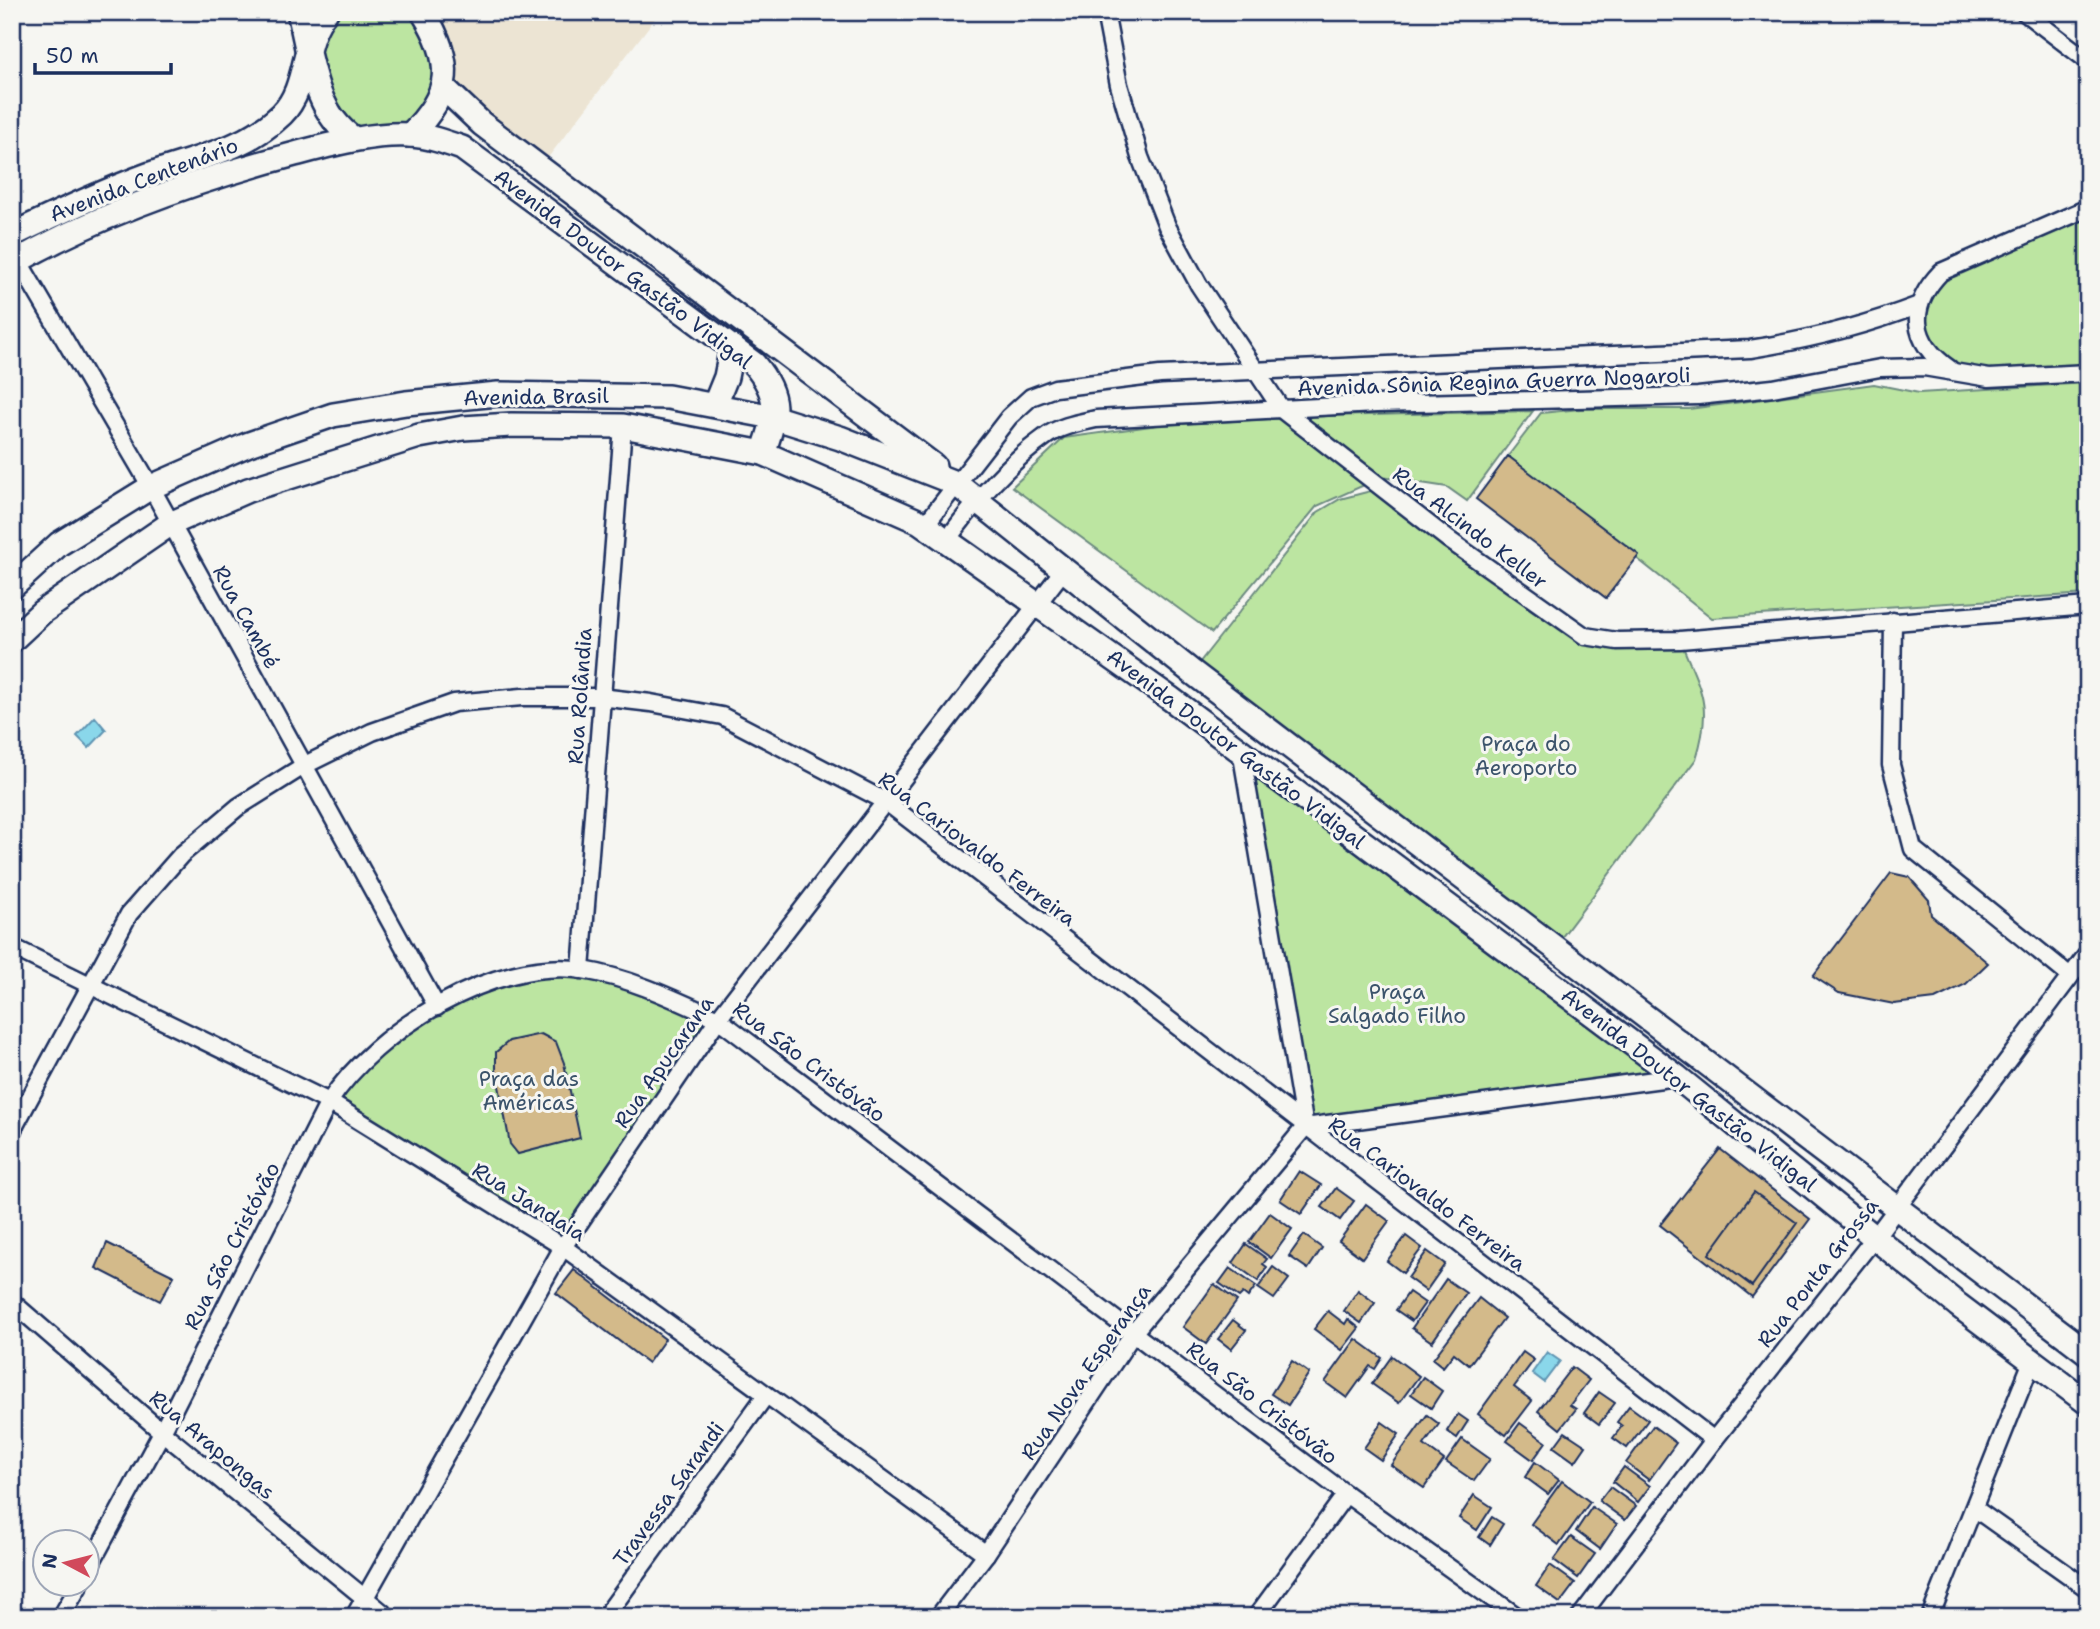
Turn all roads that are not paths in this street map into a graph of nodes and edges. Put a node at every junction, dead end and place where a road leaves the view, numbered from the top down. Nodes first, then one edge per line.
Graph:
1 (299, 12) edge
2 (326, 12) edge
3 (423, 12) edge
4 (1105, 12) edge
5 (2024, 12) edge
6 (308, 49) junction
7 (2088, 61) edge
8 (443, 87) junction
9 (410, 135) junction
10 (353, 138) junction
11 (2088, 208) edge
12 (12, 235) edge
13 (14, 258) edge
14 (1919, 305) junction
15 (732, 347) junction
16 (792, 359) junction
17 (1255, 370) junction
18 (1954, 372) junction
19 (2088, 373) edge
20 (771, 385) junction
21 (715, 404) junction
22 (1282, 410) junction
23 (773, 417) junction
24 (624, 426) junction
25 (763, 453) junction
26 (956, 483) junction
27 (151, 487) junction
28 (977, 500) junction
29 (170, 524) junction
30 (925, 526) junction
31 (947, 540) junction
32 (1065, 568) junction
33 (12, 587) edge
34 (1037, 602) junction
35 (2088, 606) edge
36 (1893, 621) junction
37 (12, 640) edge
38 (600, 697) junction
39 (1241, 750) junction
40 (305, 765) junction
41 (885, 801) junction
42 (12, 947) edge
43 (2088, 953) edge
44 (581, 970) junction
45 (2070, 976) junction
46 (91, 986) junction
47 (437, 1007) junction
48 (718, 1019) junction
49 (1677, 1077) junction
50 (329, 1102) junction
51 (1305, 1127) junction
52 (12, 1131) edge
53 (1895, 1208) junction
54 (1876, 1236) junction
55 (563, 1247) junction
56 (12, 1302) edge
57 (1134, 1332) junction
58 (2088, 1353) edge
59 (2032, 1361) junction
60 (766, 1395) junction
61 (2088, 1404) edge
62 (162, 1432) junction
63 (1714, 1440) junction
64 (1346, 1494) junction
65 (1974, 1508) junction
66 (102, 1543) edge
67 (986, 1554) junction
68 (2088, 1589) edge
69 (364, 1597) junction
70 (72, 1598) edge
71 (61, 1617) edge
72 (354, 1617) edge
73 (388, 1617) edge
74 (606, 1617) edge
75 (938, 1617) edge
76 (1256, 1617) edge
77 (1518, 1617) edge
78 (1580, 1617) edge
79 (1930, 1617) edge

1 - 6 main road
2 - 6 main road
3 - 8 main road
4 - 17 street, Rua Alcindo Keller
5 - 7 street
6 - 10 main road
6 - 12 main road, Avenida Centenário
8 - 9 main road
8 - 16 main road, Avenida Doutor Gastão Vidigal
9 - 10 main road, Avenida Doutor Gastão Vidigal
9 - 15 main road, Avenida Doutor Gastão Vidigal
10 - 13 main road, Avenida Centenário
11 - 14 street
13 - 27 street, Rua Cambé
14 - 17 street, Avenida Sônia Regina Guerra Nogaroli
14 - 18 street
15 - 20 main road, Avenida Doutor Gastão Vidigal
15 - 21 main road
16 - 20 main road
16 - 26 main road, Avenida Doutor Gastão Vidigal
17 - 22 street, Rua Alcindo Keller
17 - 26 street, Avenida Sônia Regina Guerra Nogaroli
18 - 19 street, Avenida Sônia Regina Guerra Nogaroli
18 - 22 street, Avenida Sônia Regina Guerra Nogaroli
20 - 23 main road, Avenida Doutor Gastão Vidigal
21 - 23 main road, Avenida Brasil
21 - 27 main road, Avenida Brasil
22 - 28 street, Avenida Sônia Regina Guerra Nogaroli
22 - 36 street, Rua Alcindo Keller
23 - 25 main road, Avenida Doutor Gastão Vidigal
23 - 26 main road, Avenida Brasil
24 - 25 main road, Avenida Brasil
24 - 29 main road, Avenida Brasil
24 - 38 street, Rua Rolândia
25 - 30 main road, Avenida Doutor Gastão Vidigal
26 - 28 main road, Avenida Brasil
26 - 30 street, Avenida Sônia Regina Guerra Nogaroli
27 - 29 street, Rua Cambé
27 - 33 main road, Avenida Brasil
28 - 31 street, Avenida Sônia Regina Guerra Nogaroli
28 - 32 main road, Avenida Brasil
29 - 37 main road, Avenida Brasil
29 - 40 street, Rua Cambé
30 - 31 main road, Avenida Doutor Gastão Vidigal
31 - 34 main road, Avenida Doutor Gastão Vidigal
32 - 34 street, Rua Apucarana
32 - 53 main road, Avenida Doutor Gastão Vidigal
34 - 39 main road, Avenida Doutor Gastão Vidigal
34 - 41 street, Rua Apucarana
35 - 36 street, Rua Alcindo Keller
36 - 45 street
38 - 40 street, Rua Cariovaldo Ferreira
38 - 41 street, Rua Cariovaldo Ferreira
38 - 44 street, Rua Rolândia
39 - 49 main road, Avenida Doutor Gastão Vidigal
39 - 51 street
40 - 46 street, Rua Cariovaldo Ferreira
40 - 47 street, Rua Cambé
41 - 48 street, Rua Apucarana
41 - 51 street, Rua Cariovaldo Ferreira
42 - 46 street, Rua Jandaia
43 - 45 street, Rua Ponta Grossa
44 - 47 street, Rua São Cristóvão
44 - 48 street, Rua São Cristóvão
45 - 53 street, Rua Ponta Grossa
46 - 50 street, Rua Jandaia
46 - 52 street, Rua Cariovaldo Ferreira
47 - 50 street, Rua São Cristóvão
48 - 55 street, Rua Apucarana
48 - 57 street, Rua São Cristóvão
49 - 51 street
49 - 54 main road, Avenida Doutor Gastão Vidigal
50 - 55 street, Rua Jandaia
50 - 62 street, Rua São Cristóvão
51 - 57 street, Rua Nova Esperança
51 - 63 street, Rua Cariovaldo Ferreira
53 - 54 street, Rua Ponta Grossa
53 - 58 main road, Avenida Doutor Gastão Vidigal
54 - 59 main road, Avenida Doutor Gastão Vidigal
54 - 63 street, Rua Ponta Grossa
55 - 60 street, Rua Jandaia
55 - 69 street, Rua Apucarana
56 - 62 street, Rua Arapongas
57 - 64 street, Rua São Cristóvão
57 - 67 street, Rua Nova Esperança
59 - 61 main road, Avenida Doutor Gastão Vidigal
59 - 65 street
60 - 67 street, Rua Jandaia
60 - 74 street, Travessa Sarandi
62 - 66 street, Rua São Cristóvão
62 - 69 street, Rua Arapongas
63 - 78 street, Rua Ponta Grossa
64 - 76 street
64 - 77 street, Rua São Cristóvão
65 - 68 street
65 - 79 street
67 - 75 street, Rua Nova Esperança
69 - 72 street, Rua Apucarana
69 - 73 street, Rua Arapongas
70 - 71 street

